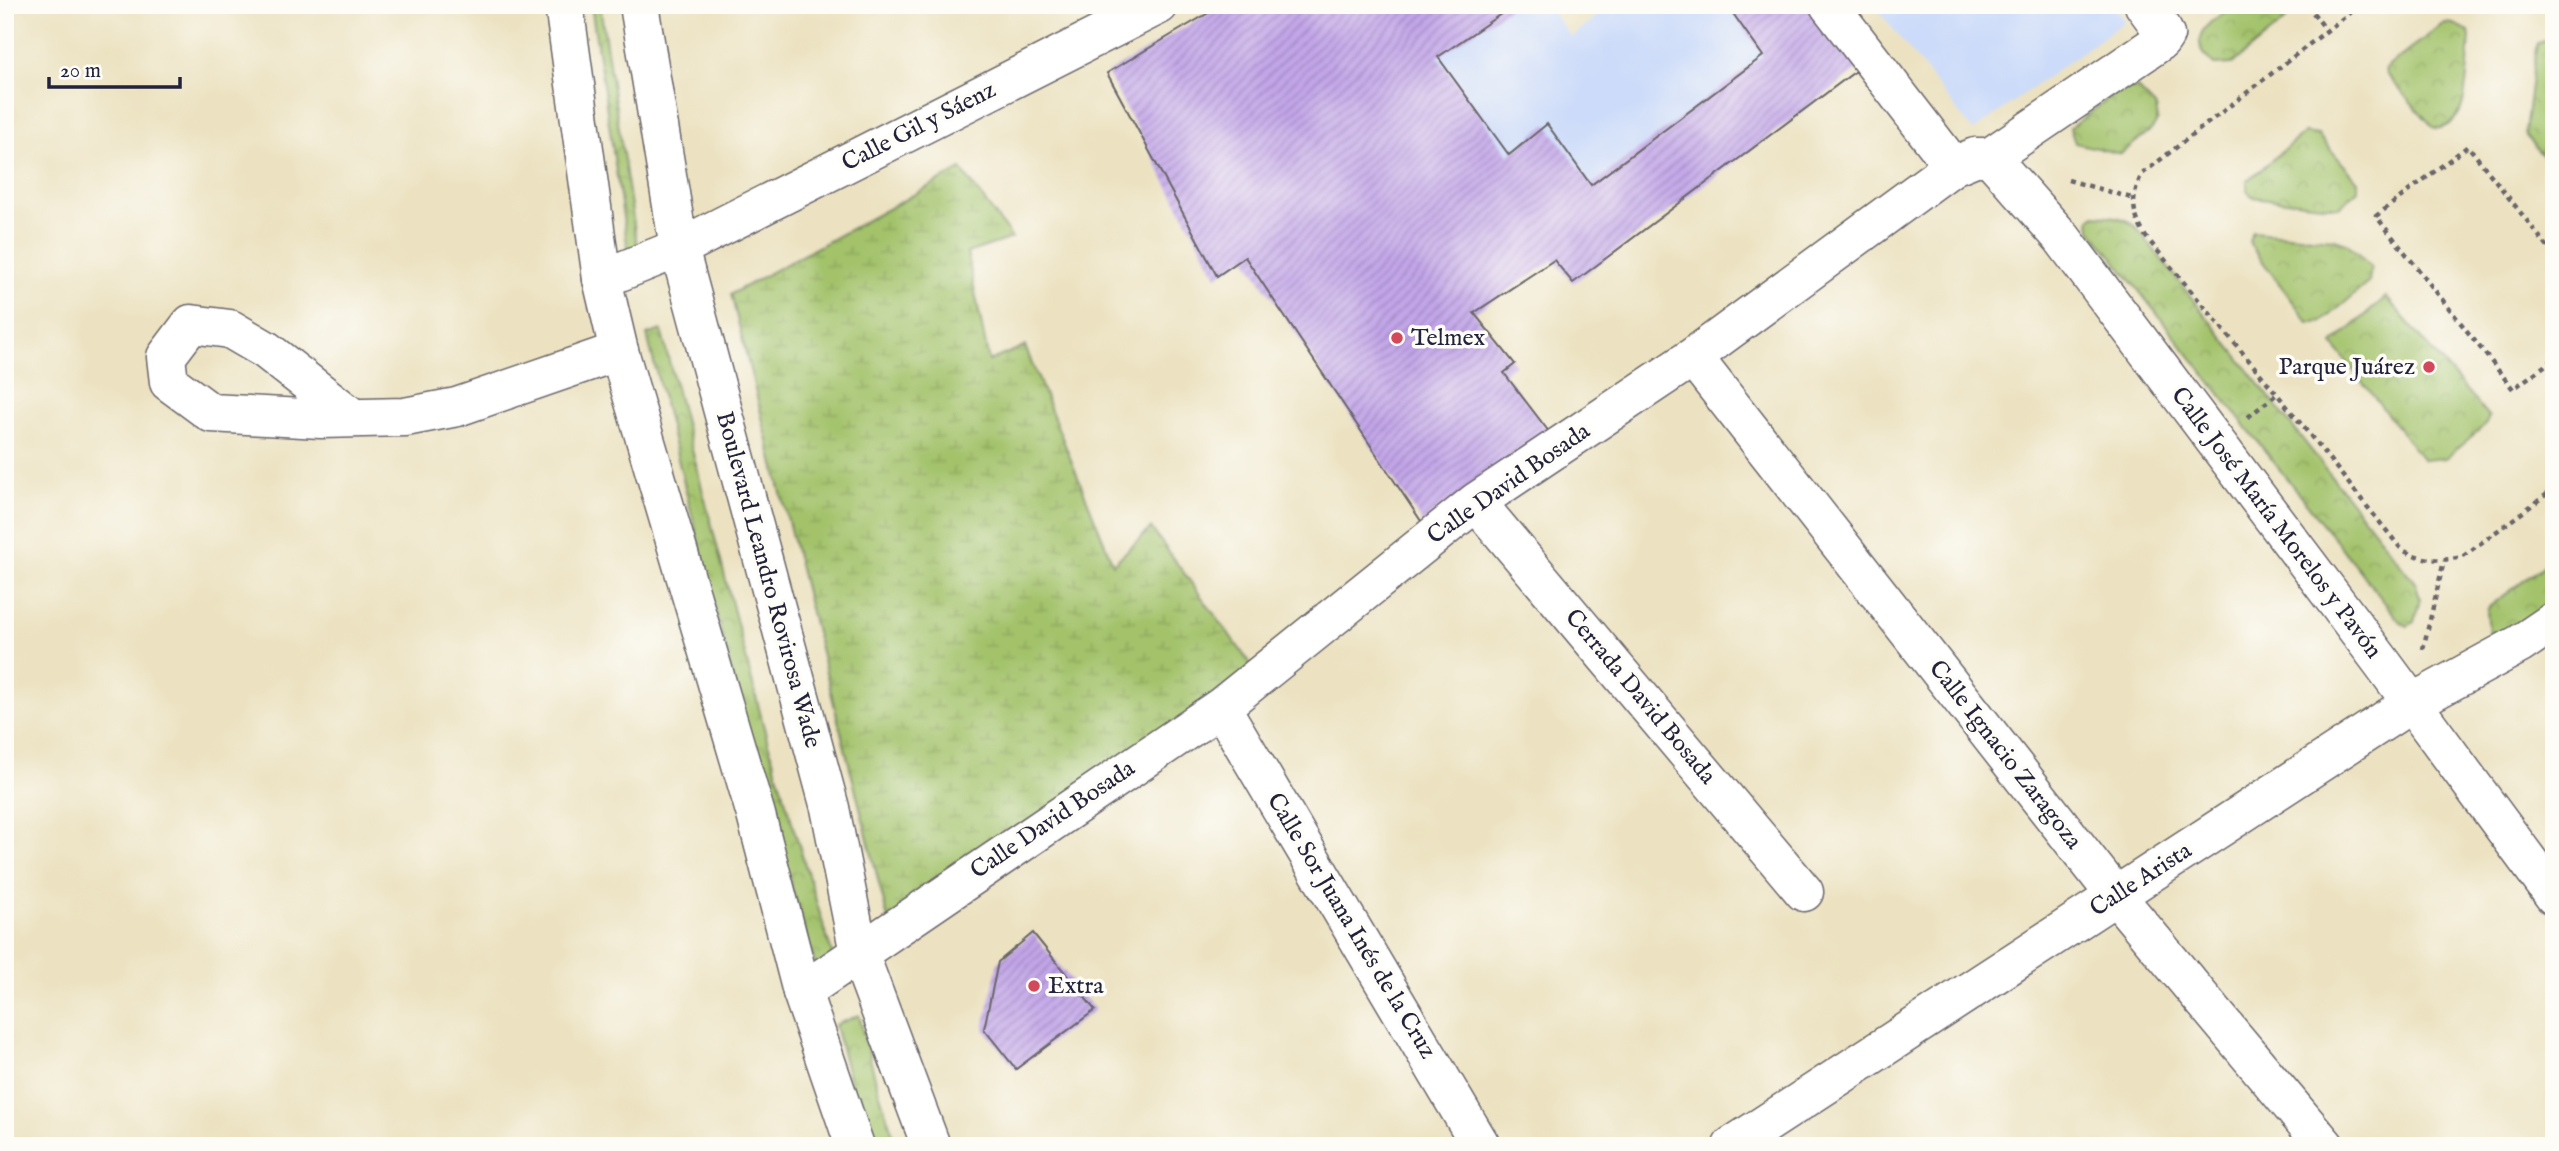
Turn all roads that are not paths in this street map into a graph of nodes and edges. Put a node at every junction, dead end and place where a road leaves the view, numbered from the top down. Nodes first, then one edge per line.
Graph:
1 (564, 5) edge
2 (639, 5) edge
3 (1159, 5) edge
4 (1829, 5) edge
5 (2153, 18) edge
6 (1990, 157) junction
7 (1953, 166) junction
8 (679, 248) junction
9 (602, 279) junction
10 (619, 351) junction
11 (1693, 357) junction
12 (353, 418) dead end
13 (1476, 502) junction
14 (2554, 621) edge
15 (2410, 704) junction
16 (1221, 707) junction
17 (1804, 892) dead end
18 (2116, 896) junction
19 (2554, 896) edge
20 (859, 953) junction
21 (802, 992) junction
22 (855, 1146) edge
23 (931, 1146) edge
24 (1481, 1146) edge
25 (1732, 1146) edge
26 (2325, 1146) edge

1 - 9 street
2 - 8 street, Boulevard Leandro Rovirosa Wade
3 - 8 street, Calle Gil y Sáenz
4 - 7 street
5 - 6 street, Calle David Bosada
6 - 7 street, Calle David Bosada
6 - 15 street, Calle José María Morelos y Pavón
7 - 11 street, Calle David Bosada
8 - 9 street, Calle Gil y Sáenz
8 - 20 street, Boulevard Leandro Rovirosa Wade
9 - 10 street
10 - 12 street
10 - 21 street
11 - 13 street, Calle David Bosada
11 - 18 street, Calle Ignacio Zaragoza
13 - 16 street, Calle David Bosada
13 - 17 street, Cerrada David Bosada
14 - 15 street, Calle Arista
15 - 18 street, Calle Arista
15 - 19 street, Calle José María Morelos y Pavón
16 - 20 street, Calle David Bosada
16 - 24 street, Calle Sor Juana Inés de la Cruz
18 - 25 street, Calle Arista
18 - 26 street, Calle Ignacio Zaragoza
20 - 21 street, Calle David Bosada
20 - 23 street, Boulevard Leandro Rovirosa Wade
21 - 22 street

